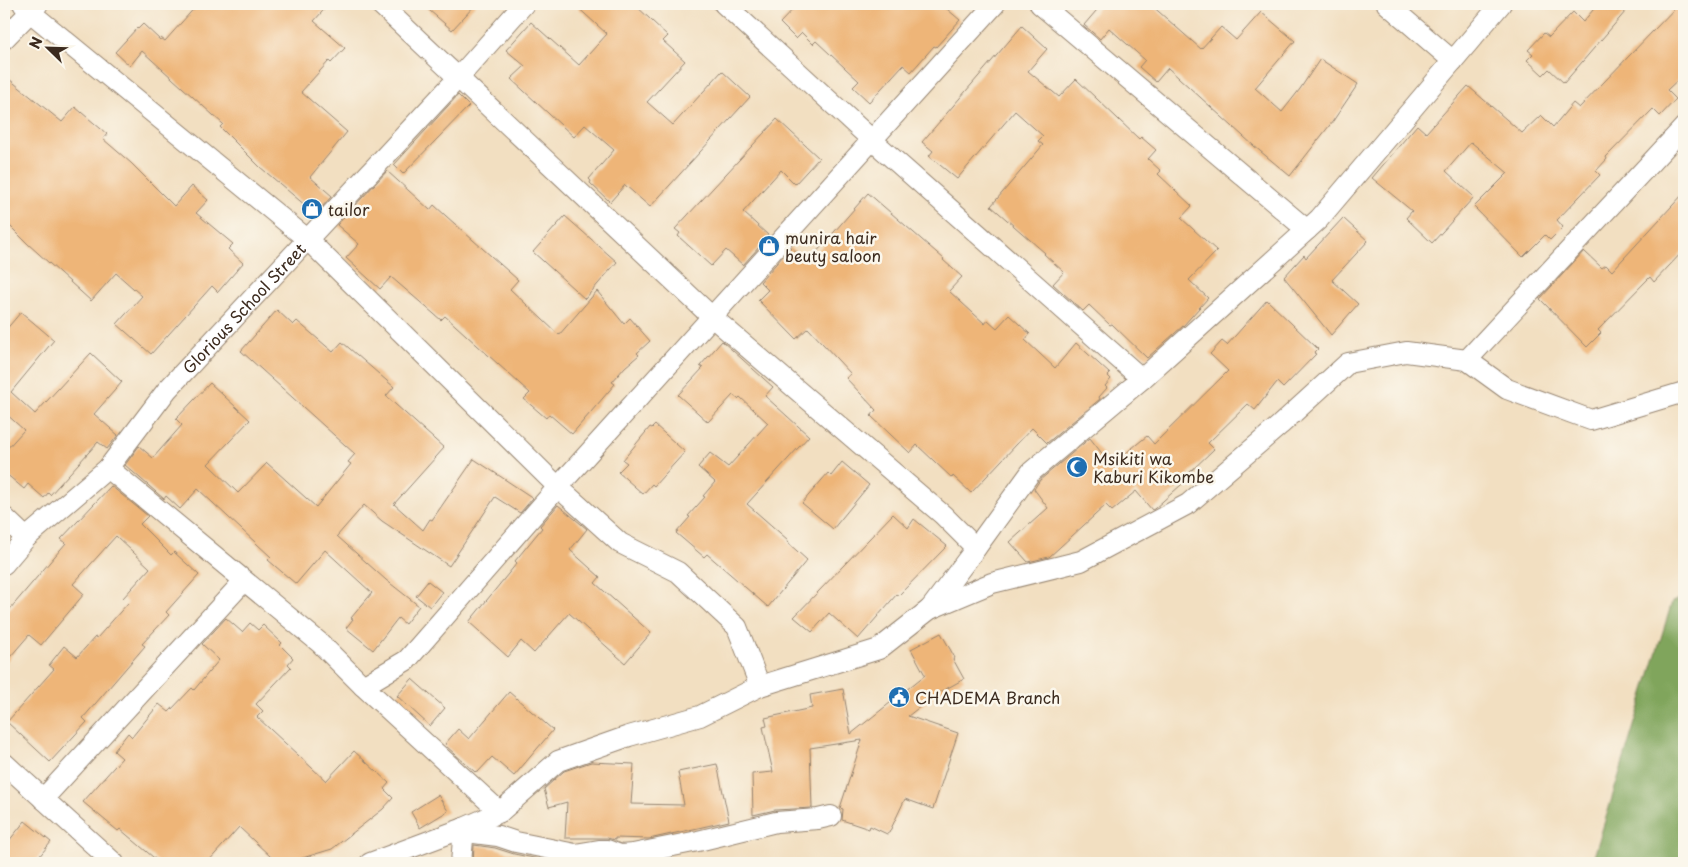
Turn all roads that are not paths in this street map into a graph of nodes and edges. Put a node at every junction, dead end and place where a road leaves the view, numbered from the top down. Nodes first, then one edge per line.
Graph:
1 (380, 4) edge
2 (524, 4) edge
3 (724, 4) edge
4 (995, 4) edge
5 (1040, 4) edge
6 (1388, 4) edge
7 (1501, 4) edge
8 (30, 7) edge
9 (4, 39) edge
10 (1453, 61) junction
11 (459, 78) junction
12 (1684, 127) edge
13 (872, 140) junction
14 (1307, 230) junction
15 (307, 238) junction
16 (712, 317) junction
17 (1467, 360) junction
18 (1142, 379) junction
19 (1684, 392) edge
20 (108, 468) junction
21 (558, 487) junction
22 (4, 517) edge
23 (26, 538) junction
24 (976, 548) junction
25 (4, 564) edge
26 (244, 581) junction
27 (930, 609) junction
28 (363, 686) junction
29 (760, 686) junction
30 (4, 763) edge
31 (43, 799) junction
32 (500, 812) junction
33 (831, 816) dead end
34 (464, 828) junction
35 (114, 863) edge
36 (370, 863) edge
37 (462, 863) edge

1 - 11 street
2 - 11 street, Glorious School Street
3 - 13 street
4 - 13 street
5 - 14 street
6 - 10 street
7 - 10 street
8 - 9 street
8 - 15 street
10 - 14 street
11 - 15 street, Glorious School Street
11 - 16 street
12 - 17 street
13 - 16 street
13 - 18 street
14 - 18 street
15 - 20 street, Glorious School Street
15 - 21 street
16 - 21 street
16 - 24 street
17 - 19 street
17 - 27 street
18 - 24 street
20 - 23 street, Glorious School Street
20 - 26 street
21 - 28 street
21 - 29 street
22 - 23 street
23 - 25 street, Glorious School Street
24 - 27 street
26 - 28 street
26 - 31 street
27 - 29 street
28 - 32 street
29 - 32 street
30 - 31 street
31 - 35 street
32 - 34 street
33 - 34 street
34 - 36 street
34 - 37 street

